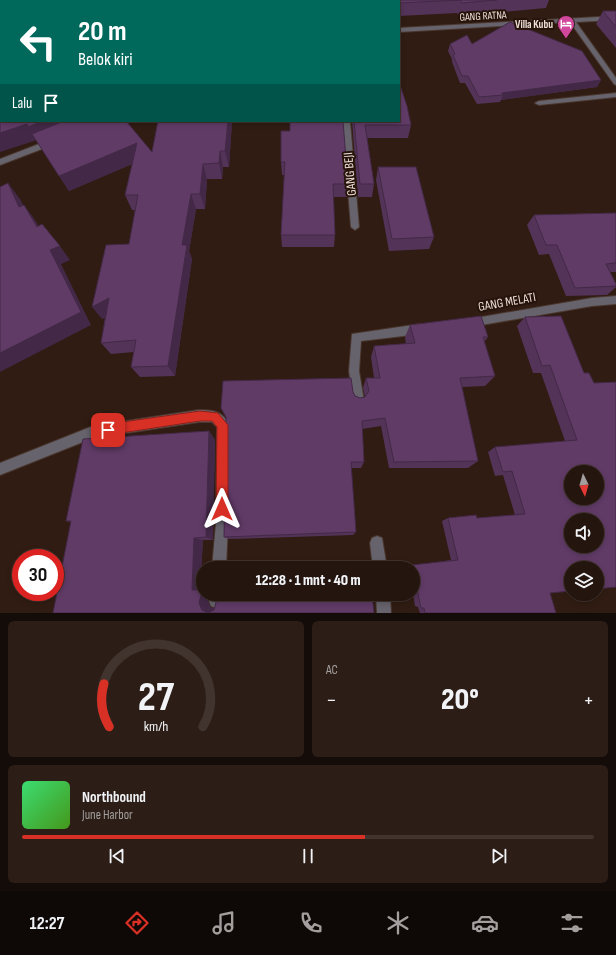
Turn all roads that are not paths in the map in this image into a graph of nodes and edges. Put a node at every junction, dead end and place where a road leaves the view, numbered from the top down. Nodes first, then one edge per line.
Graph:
1 (616, 18) edge
2 (572, 21) junction
3 (400, 30) edge
4 (616, 83) edge
5 (616, 95) edge
6 (539, 103) dead end
7 (346, 122) edge
8 (59, 139) edge
9 (0, 162) edge
10 (355, 227) dead end
11 (616, 300) edge
12 (462, 324) edge
13 (432, 328) edge
14 (358, 401) edge
15 (0, 469) edge
16 (377, 543) dead end
17 (219, 561) edge
18 (379, 561) edge
19 (383, 601) edge
20 (384, 613) edge

1 - 2 street, GANG RATNA
2 - 3 street, GANG RATNA
2 - 4 street
5 - 6 street
7 - 10 street, GANG BEJI
8 - 9 street
11 - 12 street, GANG MELATI
13 - 14 street
15 - 17 street
16 - 18 street
19 - 20 street

